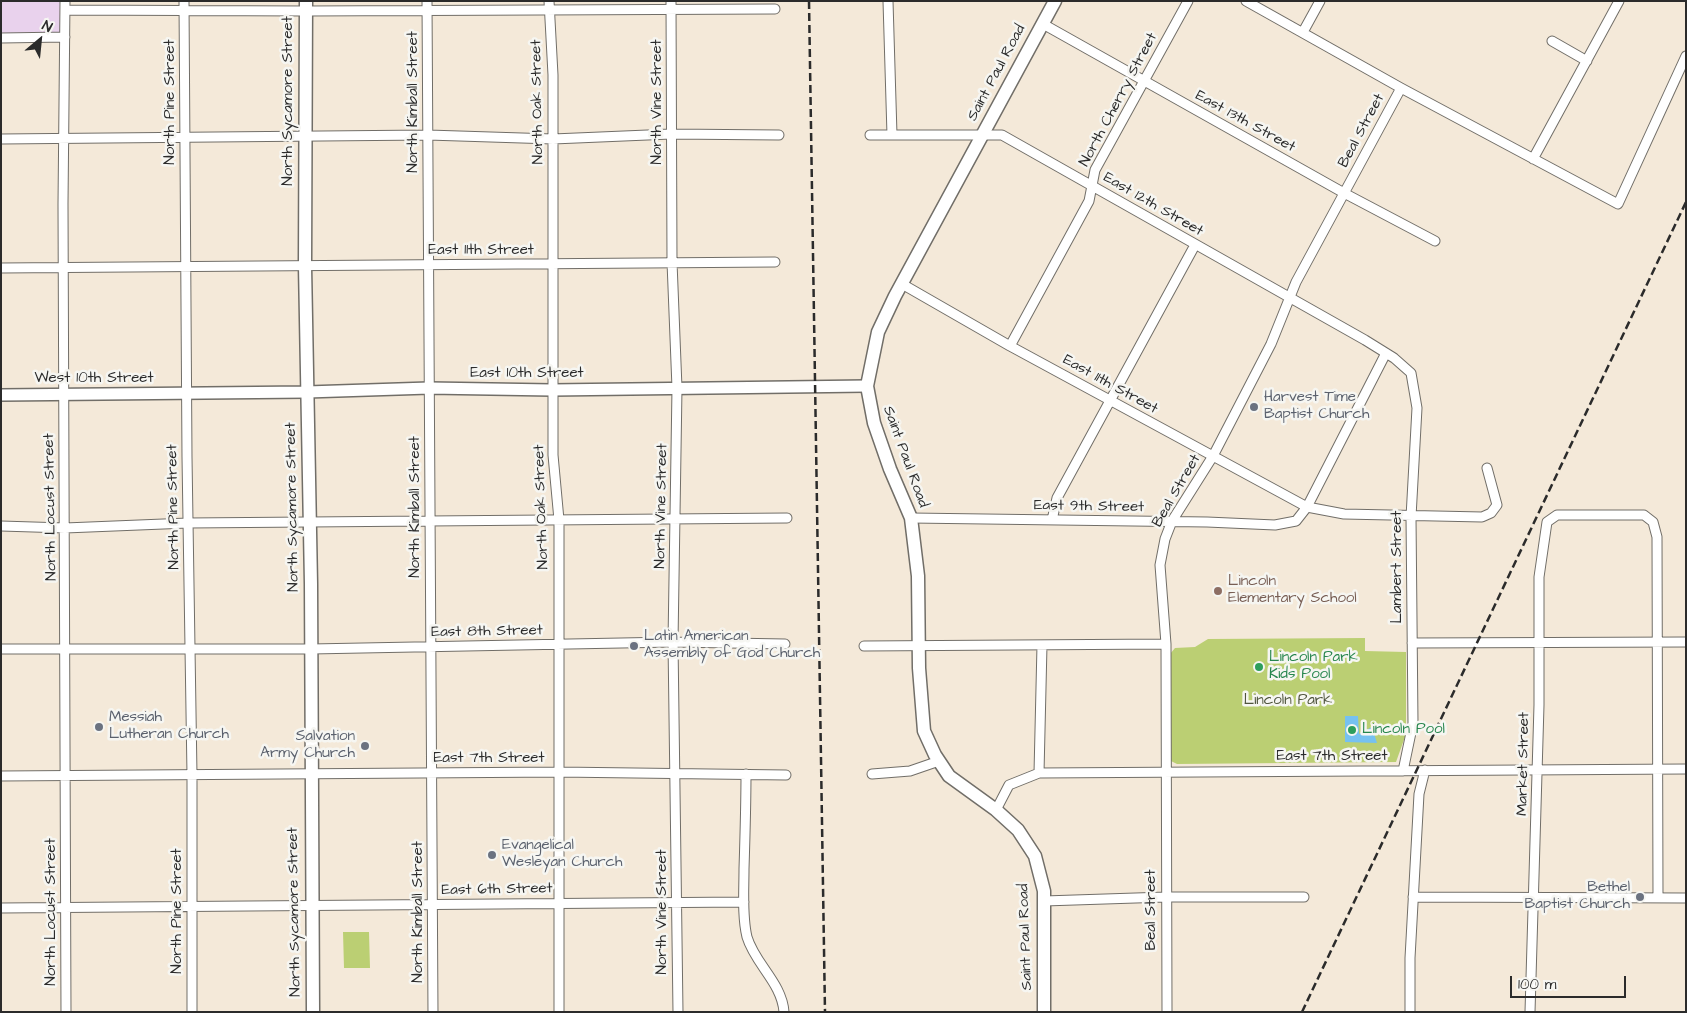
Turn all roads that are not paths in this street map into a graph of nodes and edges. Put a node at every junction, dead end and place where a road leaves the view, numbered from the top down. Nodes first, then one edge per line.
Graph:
1 (888, 1) edge
2 (1055, 1) edge
3 (1188, 1) edge
4 (1246, 1) edge
5 (1320, 1) edge
6 (1619, 1) edge
7 (65, 5) edge
8 (427, 5) edge
9 (184, 6) edge
10 (306, 6) edge
11 (549, 6) edge
12 (671, 6) edge
13 (775, 8) dead end
14 (1042, 24) junction
15 (1303, 32) junction
16 (65, 37) junction
17 (1, 38) edge
18 (1552, 41) dead end
19 (1686, 56) edge
20 (1587, 61) junction
21 (1144, 81) junction
22 (1401, 88) junction
23 (983, 133) junction
24 (671, 134) junction
25 (892, 134) junction
26 (428, 135) junction
27 (780, 135) dead end
28 (870, 135) dead end
29 (306, 137) junction
30 (63, 138) junction
31 (185, 138) junction
32 (1, 139) edge
33 (553, 139) junction
34 (1533, 159) junction
35 (1091, 185) junction
36 (1344, 193) junction
37 (1435, 242) dead end
38 (1195, 245) junction
39 (672, 262) junction
40 (775, 262) dead end
41 (428, 265) junction
42 (305, 266) junction
43 (552, 266) junction
44 (186, 267) junction
45 (1, 268) edge
46 (63, 268) junction
47 (902, 284) junction
48 (1290, 298) junction
49 (1010, 346) junction
50 (1386, 353) junction
51 (1403, 366) joint
52 (867, 386) junction
53 (429, 388) junction
54 (677, 388) junction
55 (552, 390) junction
56 (307, 392) junction
57 (186, 393) junction
58 (64, 394) junction
59 (1, 395) edge
60 (1111, 401) junction
61 (1212, 456) junction
62 (1487, 468) dead end
63 (1307, 507) junction
64 (1411, 517) junction
65 (787, 518) dead end
66 (911, 518) junction
67 (675, 519) junction
68 (559, 520) junction
69 (1052, 520) junction
70 (430, 521) junction
71 (1172, 521) junction
72 (310, 522) junction
73 (188, 523) junction
74 (1, 526) edge
75 (65, 528) junction
76 (673, 642) junction
77 (1659, 642) junction
78 (1686, 642) edge
79 (785, 644) dead end
80 (1042, 644) junction
81 (1166, 644) junction
82 (1412, 644) junction
83 (1537, 644) junction
84 (559, 645) junction
85 (919, 645) junction
86 (864, 646) dead end
87 (431, 647) junction
88 (1, 649) edge
89 (65, 649) junction
90 (190, 649) junction
91 (311, 649) junction
92 (939, 762) junction
93 (1425, 770) junction
94 (1659, 770) junction
95 (1686, 770) edge
96 (1403, 771) junction
97 (1537, 771) junction
98 (559, 772) junction
99 (1165, 772) junction
100 (432, 773) junction
101 (675, 773) junction
102 (1039, 773) junction
103 (310, 774) junction
104 (746, 774) junction
105 (872, 774) dead end
106 (192, 775) junction
107 (786, 775) dead end
108 (1, 776) edge
109 (64, 777) junction
110 (996, 810) junction
111 (1166, 897) junction
112 (1304, 897) dead end
113 (1413, 897) junction
114 (1533, 897) junction
115 (1658, 898) junction
116 (1686, 898) edge
117 (1044, 901) junction
118 (678, 902) junction
119 (744, 902) junction
120 (559, 903) junction
121 (432, 904) junction
122 (191, 906) junction
123 (312, 906) junction
124 (1, 908) edge
125 (66, 908) junction
126 (66, 1012) edge
127 (192, 1012) edge
128 (313, 1012) edge
129 (433, 1012) edge
130 (560, 1012) edge
131 (678, 1012) edge
132 (784, 1012) edge
133 (1044, 1012) edge
134 (1167, 1012) edge
135 (1410, 1012) edge
136 (1530, 1012) edge

1 - 25 street
2 - 14 main road, Saint Paul Road
3 - 21 street, North Cherry Street
4 - 15 street
5 - 15 street
6 - 20 street
7 - 9 street
7 - 16 street, North Locust Street
8 - 10 street
8 - 11 street
8 - 26 street, North Kimball Street
9 - 10 street
9 - 31 street, North Pine Street
10 - 29 main road, North Sycamore Street
11 - 12 street
11 - 33 street, North Oak Street
12 - 13 street
12 - 24 street, North Vine Street
14 - 21 street, East 13th Street
14 - 23 main road, Saint Paul Road
15 - 22 street
16 - 17 street
16 - 30 street, North Locust Street
18 - 20 street
19 - 34 street
20 - 34 street
21 - 35 street, North Cherry Street
21 - 36 street, East 13th Street
22 - 34 street
22 - 36 street, Beal Street
23 - 25 street, East 12th Street
23 - 35 street, East 12th Street
23 - 47 main road, Saint Paul Road
24 - 27 street
24 - 33 street
24 - 39 street, North Vine Street
25 - 28 street, East 12th Street
26 - 29 street
26 - 33 street
26 - 41 street, North Kimball Street
29 - 31 street
29 - 42 main road, North Sycamore Street
30 - 31 street
30 - 32 street
30 - 46 street, North Locust Street
31 - 44 street, North Pine Street
33 - 43 street, North Oak Street
35 - 38 street, East 12th Street
35 - 49 street, North Cherry Street
36 - 37 street, East 13th Street
36 - 48 street, Beal Street
38 - 48 street, East 12th Street
38 - 60 street
39 - 40 street, East 11th Street
39 - 43 street, East 11th Street
39 - 54 street, North Vine Street
41 - 42 street, East 11th Street
41 - 43 street, East 11th Street
41 - 53 street, North Kimball Street
42 - 44 street, East 11th Street
42 - 56 main road, North Sycamore Street
43 - 55 street, North Oak Street
44 - 46 street, East 11th Street
44 - 57 street, North Pine Street
45 - 46 street, East 11th Street
46 - 58 street, North Locust Street
47 - 49 street, East 11th Street
47 - 52 main road, Saint Paul Road
48 - 50 street, East 12th Street
48 - 61 street, Beal Street
49 - 60 street, East 11th Street
50 - 51 street, East 12th Street
50 - 63 street
51 - 64 street, Lambert Street
52 - 54 street, East 10th Street
52 - 66 main road, Saint Paul Road
53 - 55 street, East 10th Street
53 - 56 street, East 10th Street
53 - 70 street, North Kimball Street
54 - 55 street, East 10th Street
54 - 67 street, North Vine Street
55 - 68 street, North Oak Street
56 - 57 street, East 10th Street
56 - 72 main road, North Sycamore Street
57 - 58 street, West 10th Street
57 - 73 street, North Pine Street
58 - 59 street, West 10th Street
58 - 75 street, North Locust Street
60 - 61 street, East 11th Street
60 - 69 street
61 - 63 street, East 11th Street
61 - 71 street, Beal Street
62 - 64 street
63 - 64 street
63 - 71 street, East 9th Street
64 - 82 street, Lambert Street
65 - 67 street
66 - 69 street, East 9th Street
66 - 85 main road, Saint Paul Road
67 - 68 street
67 - 76 street, North Vine Street
68 - 70 street
68 - 84 street, North Oak Street
69 - 71 street, East 9th Street
70 - 72 street
70 - 87 street, North Kimball Street
71 - 81 street, Beal Street
72 - 73 street
72 - 91 main road, North Sycamore Street
73 - 75 street
73 - 90 street, North Pine Street
74 - 75 street
75 - 89 street, North Locust Street
76 - 79 street, East 8th Street
76 - 84 street, East 8th Street
76 - 101 street, North Vine Street
77 - 78 street
77 - 83 street
77 - 83 street, Market Street
77 - 94 street
80 - 81 street
80 - 85 street
80 - 102 street
81 - 99 street, Beal Street
82 - 83 street
82 - 96 street, Lambert Street
83 - 97 street, Market Street
84 - 87 street, East 8th Street
84 - 98 street, North Oak Street
85 - 86 street
85 - 92 main road, Saint Paul Road
87 - 91 street, East 8th Street
87 - 100 street, North Kimball Street
88 - 89 street, East 8th Street
89 - 90 street, East 8th Street
89 - 109 street, North Locust Street
90 - 91 street, East 8th Street
90 - 106 street, North Pine Street
91 - 103 main road, North Sycamore Street
92 - 105 street
92 - 110 main road, Saint Paul Road
93 - 96 street, East 7th Street
93 - 97 street, East 7th Street
93 - 113 street
94 - 95 street, East 7th Street
94 - 97 street, East 7th Street
94 - 115 street
96 - 99 street, East 7th Street
97 - 114 street, Market Street
98 - 100 street, East 7th Street
98 - 101 street, East 7th Street
98 - 120 street, North Oak Street
99 - 102 street, East 7th Street
99 - 111 street, Beal Street
100 - 103 street, East 7th Street
100 - 121 street, North Kimball Street
101 - 104 street, East 7th Street
101 - 118 street, North Vine Street
102 - 110 street, East 7th Street
103 - 106 street, East 7th Street
103 - 123 main road, North Sycamore Street
104 - 107 street, East 7th Street
104 - 119 street
106 - 109 street, East 7th Street
106 - 122 street, North Pine Street
108 - 109 street, East 7th Street
109 - 125 street, North Locust Street
110 - 117 main road, Saint Paul Road
111 - 112 street
111 - 117 street
111 - 134 street, Beal Street
113 - 114 street
113 - 135 street
114 - 115 street
114 - 136 street, Market Street
115 - 116 street
117 - 133 main road, Saint Paul Road
118 - 119 street, East 6th Street
118 - 120 street, East 6th Street
118 - 131 street, North Vine Street
119 - 132 street
120 - 121 street, East 6th Street
120 - 130 street, North Oak Street
121 - 123 street, East 6th Street
121 - 129 street, North Kimball Street
122 - 123 street, East 6th Street
122 - 125 street, East 6th Street
122 - 127 street, North Pine Street
123 - 128 main road, North Sycamore Street
124 - 125 street, East 6th Street
125 - 126 street, North Locust Street

